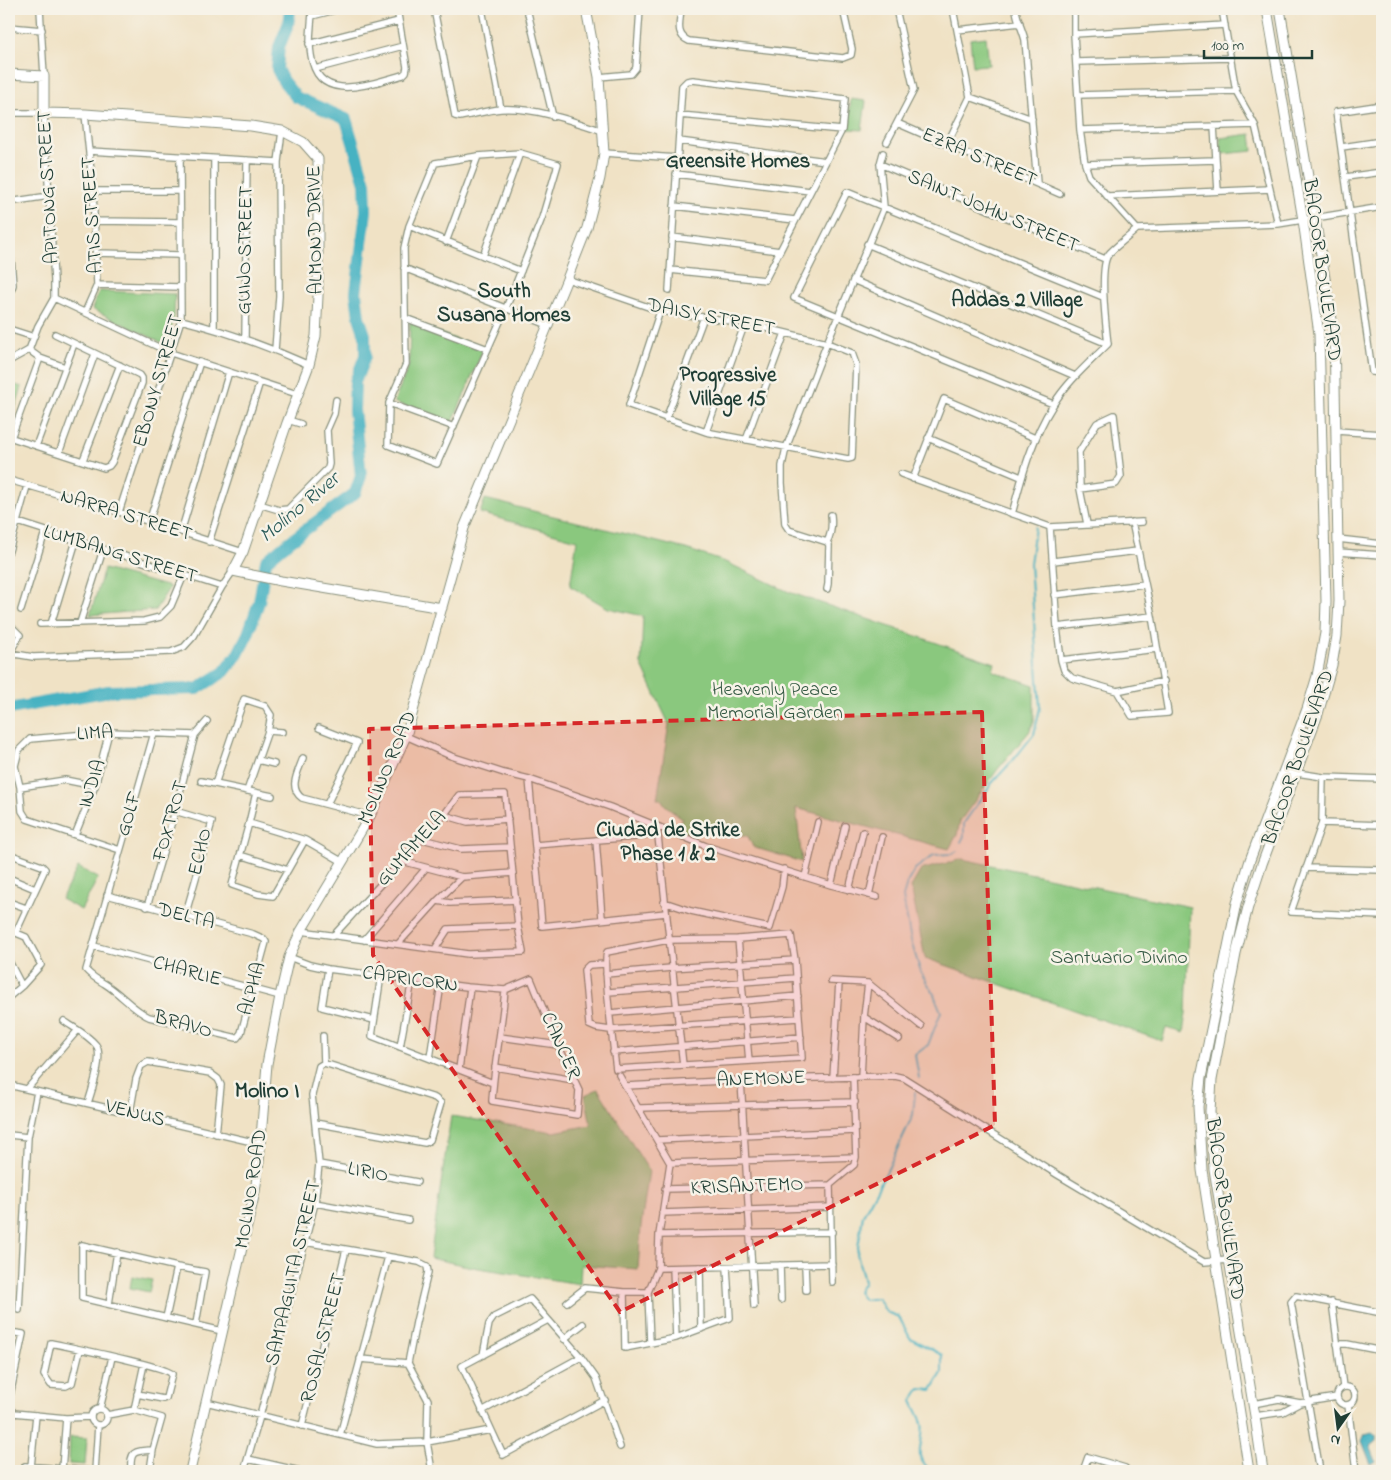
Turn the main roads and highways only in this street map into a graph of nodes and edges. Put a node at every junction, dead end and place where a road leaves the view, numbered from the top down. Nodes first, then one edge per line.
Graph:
1 (586, 9) edge
2 (1266, 9) edge
3 (1280, 9) edge
4 (9, 74) edge
5 (44, 113) joint
6 (442, 608) junction
7 (190, 1471) edge
8 (1249, 1471) edge
9 (1263, 1471) edge

1 - 6 main road, MOLINO ROAD
2 - 8 main road, BACOOR BOULEVARD
3 - 9 main road, BACOOR BOULEVARD
4 - 5 main road, APITONG STREET
5 - 6 main road, ALMOND DRIVE
6 - 7 main road, MOLINO ROAD

